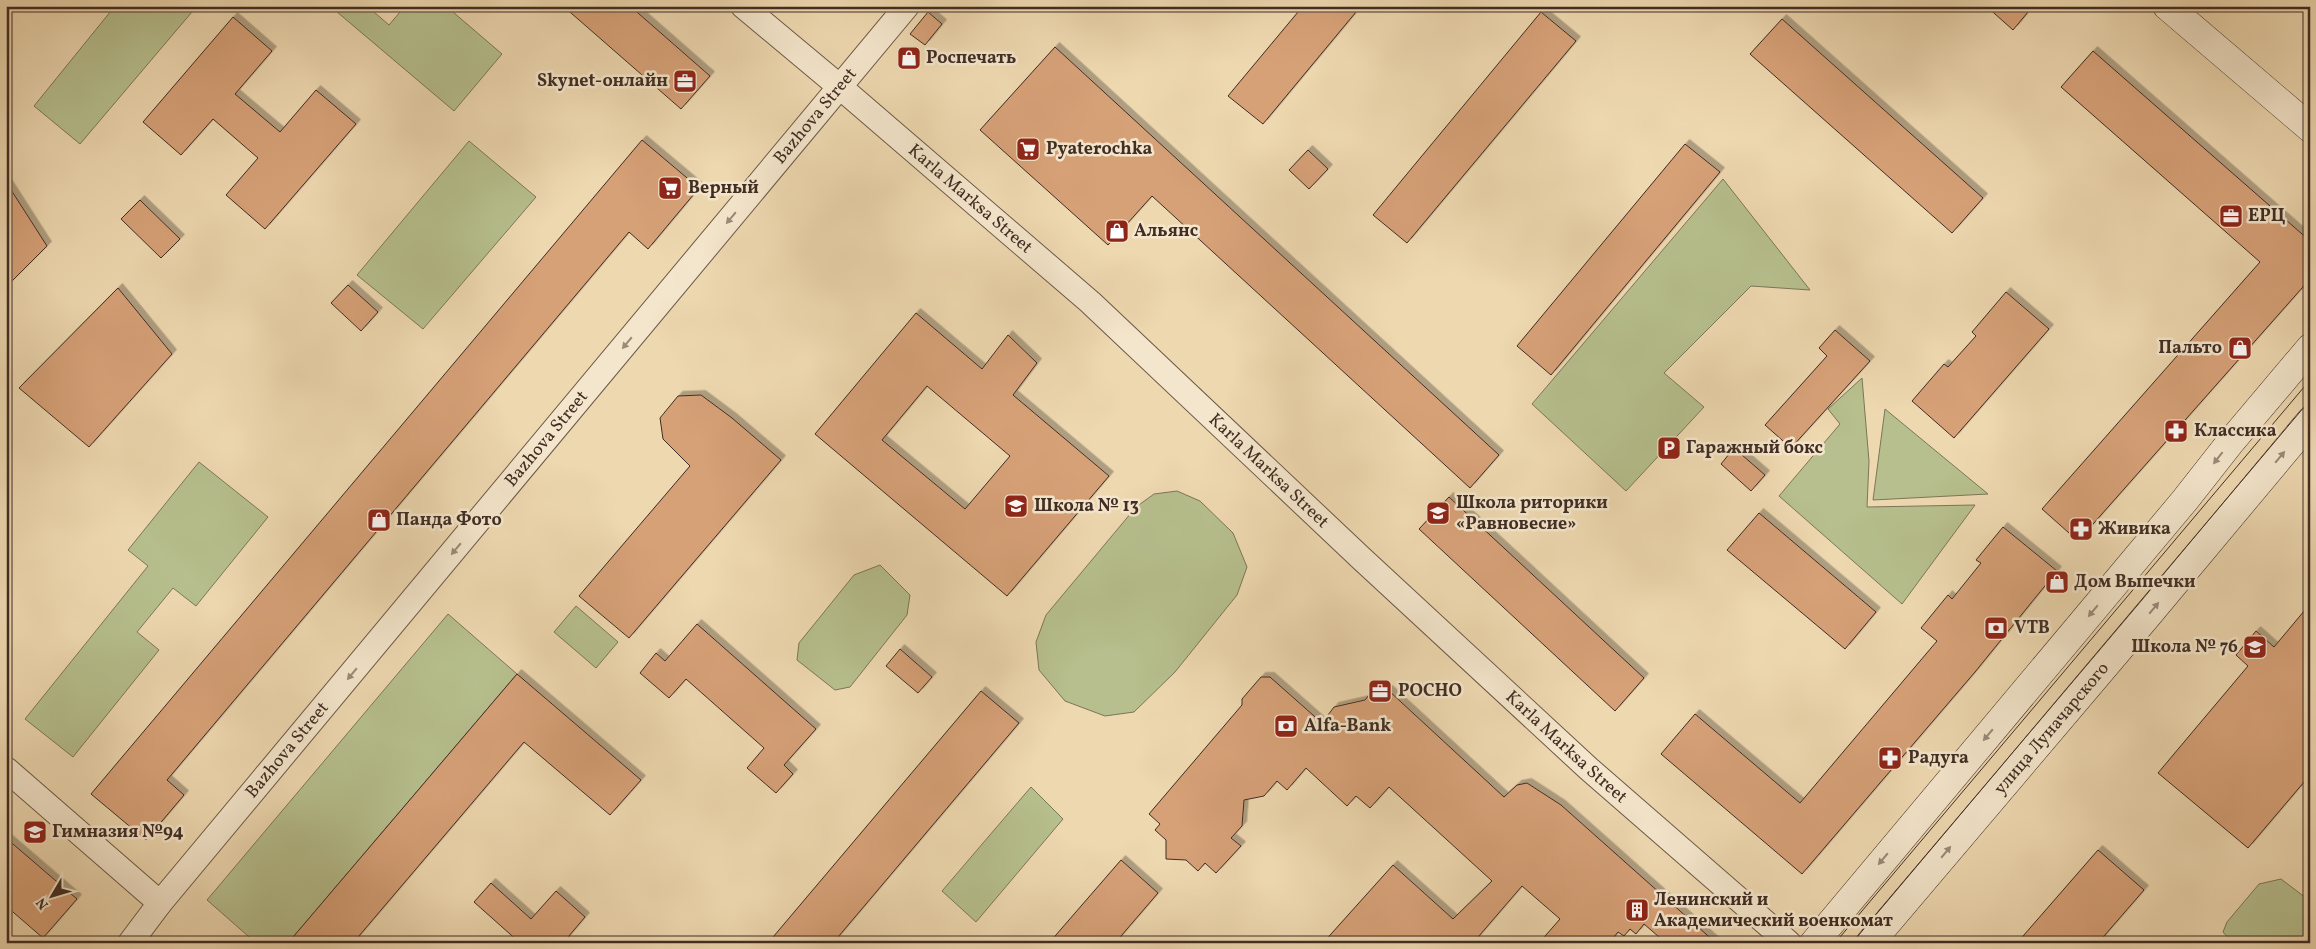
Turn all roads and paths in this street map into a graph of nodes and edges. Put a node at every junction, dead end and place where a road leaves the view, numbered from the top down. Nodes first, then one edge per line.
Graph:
1 (742, 6) edge
2 (907, 6) edge
3 (2167, 6) edge
4 (840, 86) junction
5 (2310, 128) edge
6 (2310, 348) edge
7 (2310, 421) edge
8 (6, 768) edge
9 (160, 903) junction
10 (130, 943) edge
11 (1788, 943) edge
12 (1814, 943) edge
13 (1870, 943) edge

1 - 4 street, Karla Marksa Street
2 - 4 street, Bazhova Street
3 - 5 main road
4 -> 9 street, Bazhova Street
4 - 11 street, Karla Marksa Street
6 -> 12 main road
13 -> 7 main road, улица Луначарского
8 - 9 street
9 - 10 street, Bazhova Street

